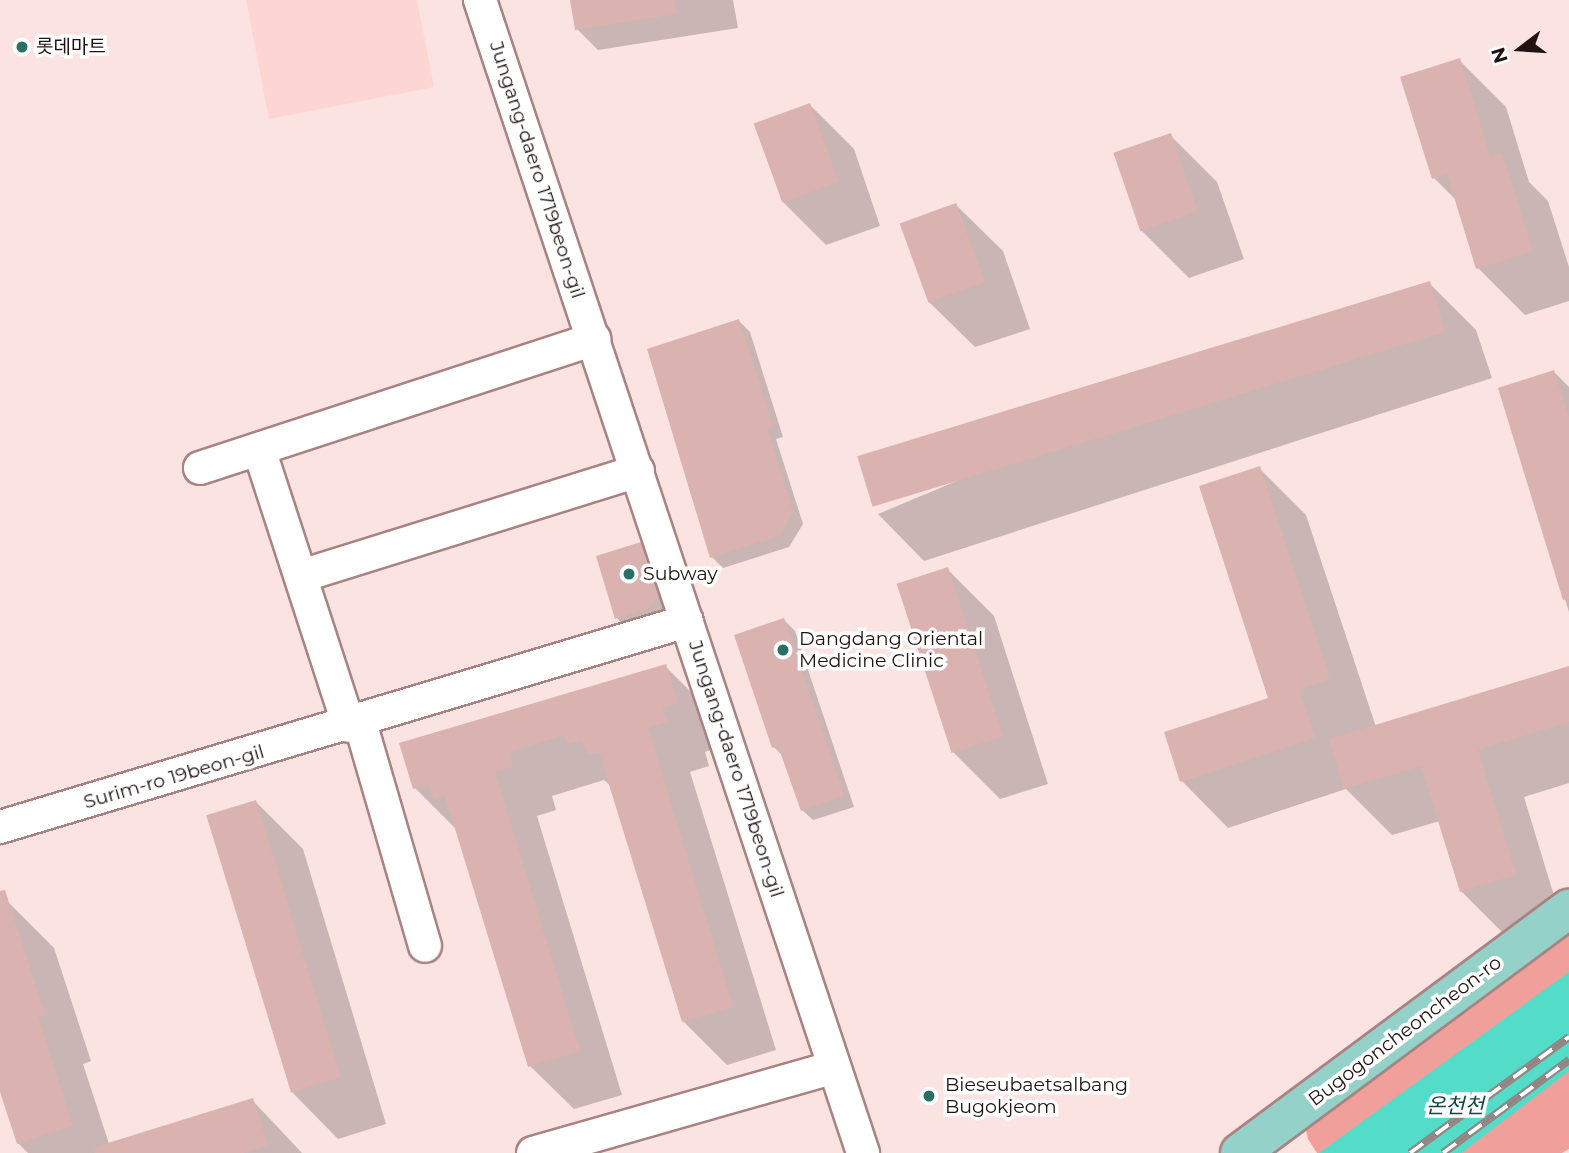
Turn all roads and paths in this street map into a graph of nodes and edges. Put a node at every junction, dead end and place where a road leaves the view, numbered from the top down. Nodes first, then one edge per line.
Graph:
1 (480, 0) edge
2 (593, 339) junction
3 (259, 449) junction
4 (200, 468) dead end
5 (638, 471) junction
6 (301, 576) junction
7 (687, 621) junction
8 (355, 724) junction
9 (0, 827) edge
10 (1569, 909) edge
11 (425, 946) dead end
12 (834, 1067) junction
13 (533, 1153) edge
14 (863, 1153) edge
15 (1240, 1153) edge

1 - 2 street, Jungang-daero 1719beon-gil
2 - 3 street
2 - 5 street, Jungang-daero 1719beon-gil
3 - 4 street
3 - 6 street
5 - 6 street
5 - 7 street, Jungang-daero 1719beon-gil
6 - 8 street
7 - 8 street, Surim-ro 19beon-gil
7 - 12 street, Jungang-daero 1719beon-gil
8 - 9 street, Surim-ro 19beon-gil
8 - 11 street
10 - 15 main road, Bugogoncheoncheon-ro
12 - 13 street
12 - 14 street, Jungang-daero 1719beon-gil

